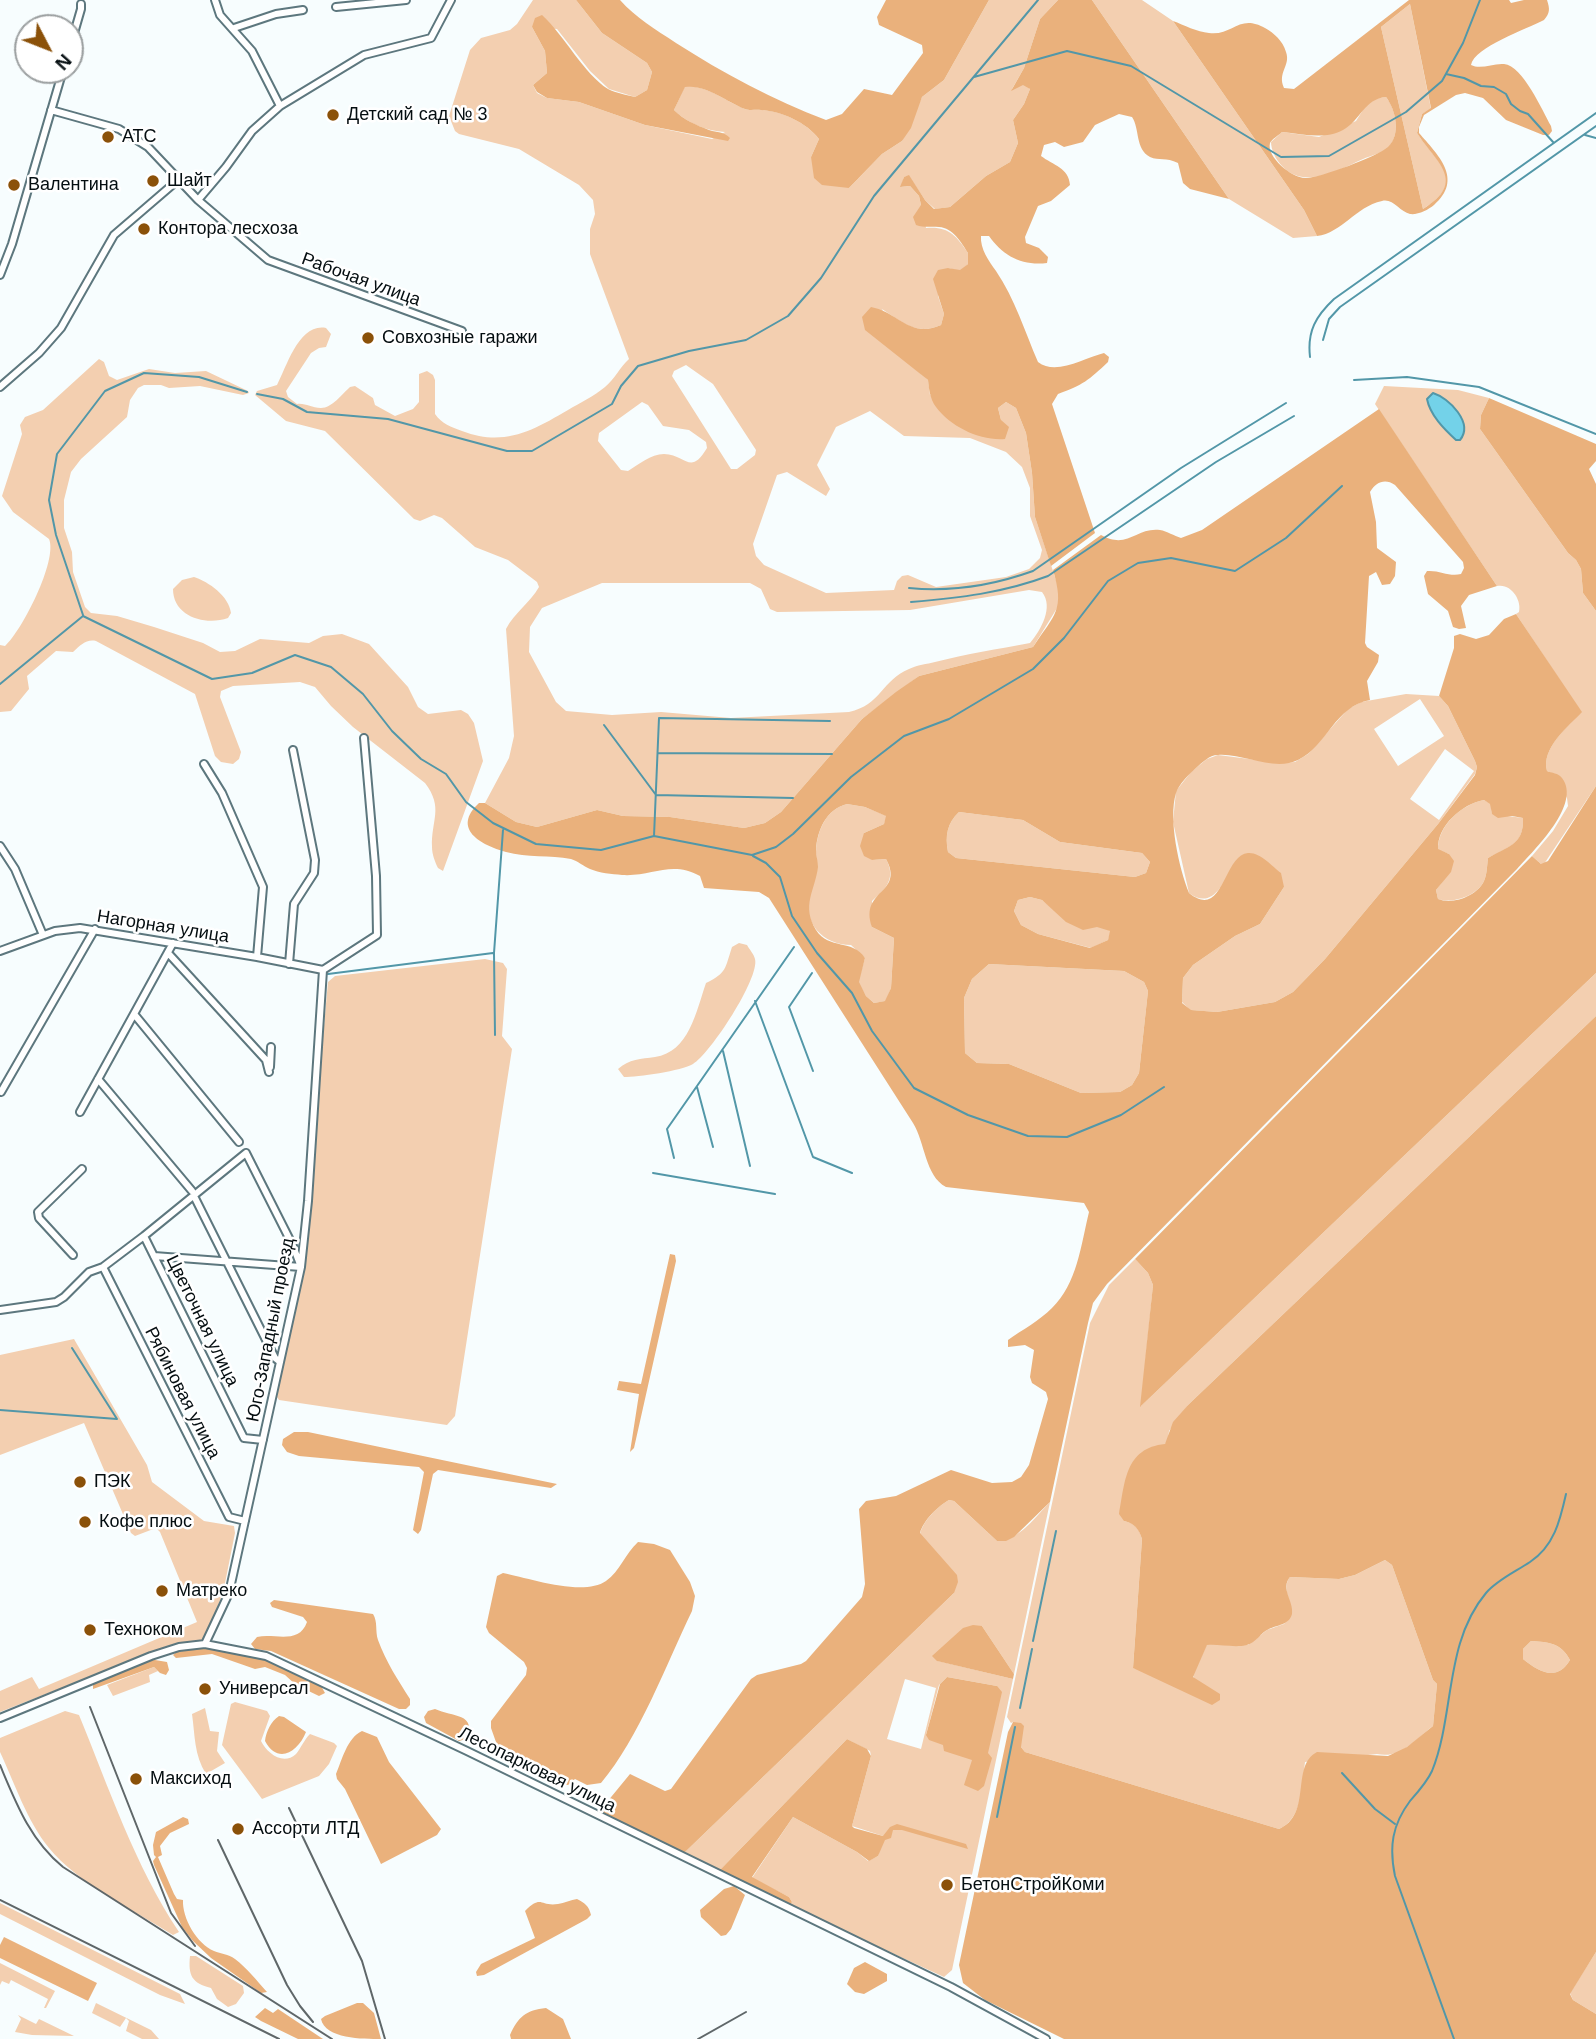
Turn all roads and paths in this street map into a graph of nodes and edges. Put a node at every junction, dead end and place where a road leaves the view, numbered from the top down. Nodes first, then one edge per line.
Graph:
1 (215, 0) edge
2 (407, 0) edge
3 (451, 0) edge
4 (81, 4) dead end
5 (336, 8) dead end
6 (303, 10) dead end
7 (80, 14) edge
8 (234, 28) junction
9 (59, 84) edge
10 (281, 106) junction
11 (51, 110) junction
12 (178, 180) junction
13 (198, 200) junction
14 (0, 275) edge
15 (462, 331) dead end
16 (0, 387) edge
17 (364, 738) dead end
18 (293, 750) dead end
19 (204, 764) dead end
20 (0, 846) edge
21 (95, 929) junction
22 (43, 935) junction
23 (173, 943) junction
24 (0, 951) edge
25 (168, 953) junction
26 (257, 957) junction
27 (289, 964) junction
28 (323, 971) junction
29 (134, 1014) junction
30 (271, 1047) dead end
31 (98, 1079) junction
32 (1, 1092) edge
33 (80, 1112) dead end
34 (239, 1142) dead end
35 (82, 1169) dead end
36 (193, 1194) junction
37 (144, 1237) junction
38 (73, 1255) dead end
39 (154, 1256) junction
40 (226, 1262) junction
41 (103, 1267) junction
42 (301, 1268) junction
43 (0, 1310) edge
44 (280, 1362) junction
45 (264, 1440) junction
46 (245, 1521) junction
47 (205, 1644) junction
48 (0, 1718) edge
49 (1046, 2039) edge

1 - 8 street
2 - 5 street
3 - 10 street
4 - 7 street
6 - 8 street
8 - 10 street
9 - 11 street
10 - 13 street
11 - 12 street, Рабочая улица
11 - 14 street
12 - 13 street, Рабочая улица
12 - 16 street
13 - 15 street, Рабочая улица
17 - 28 street
18 - 27 street
19 - 26 street
20 - 22 street
21 - 22 street, Нагорная улица
21 - 23 street, Нагорная улица
21 - 32 street
22 - 24 street, Нагорная улица
23 - 25 street
23 - 26 street, Нагорная улица
25 - 29 street
25 - 30 street
26 - 27 street, Нагорная улица
27 - 28 street, Нагорная улица
28 - 42 street, Юго-Западный проезд
29 - 31 street
29 - 34 street
31 - 33 street
31 - 36 street
35 - 38 street
36 - 37 street
36 - 40 street
36 - 42 street
37 - 39 street, Цветочная улица
37 - 41 street
39 - 40 street
39 - 45 street, Цветочная улица
40 - 42 street
40 - 44 street
41 - 43 street
41 - 46 street, Рябиновая улица
42 - 44 street, Юго-Западный проезд
44 - 45 street, Юго-Западный проезд
45 - 46 street, Юго-Западный проезд
46 - 47 street, Юго-Западный проезд
47 - 48 street, Лесопарковая улица
47 - 49 street, Лесопарковая улица

